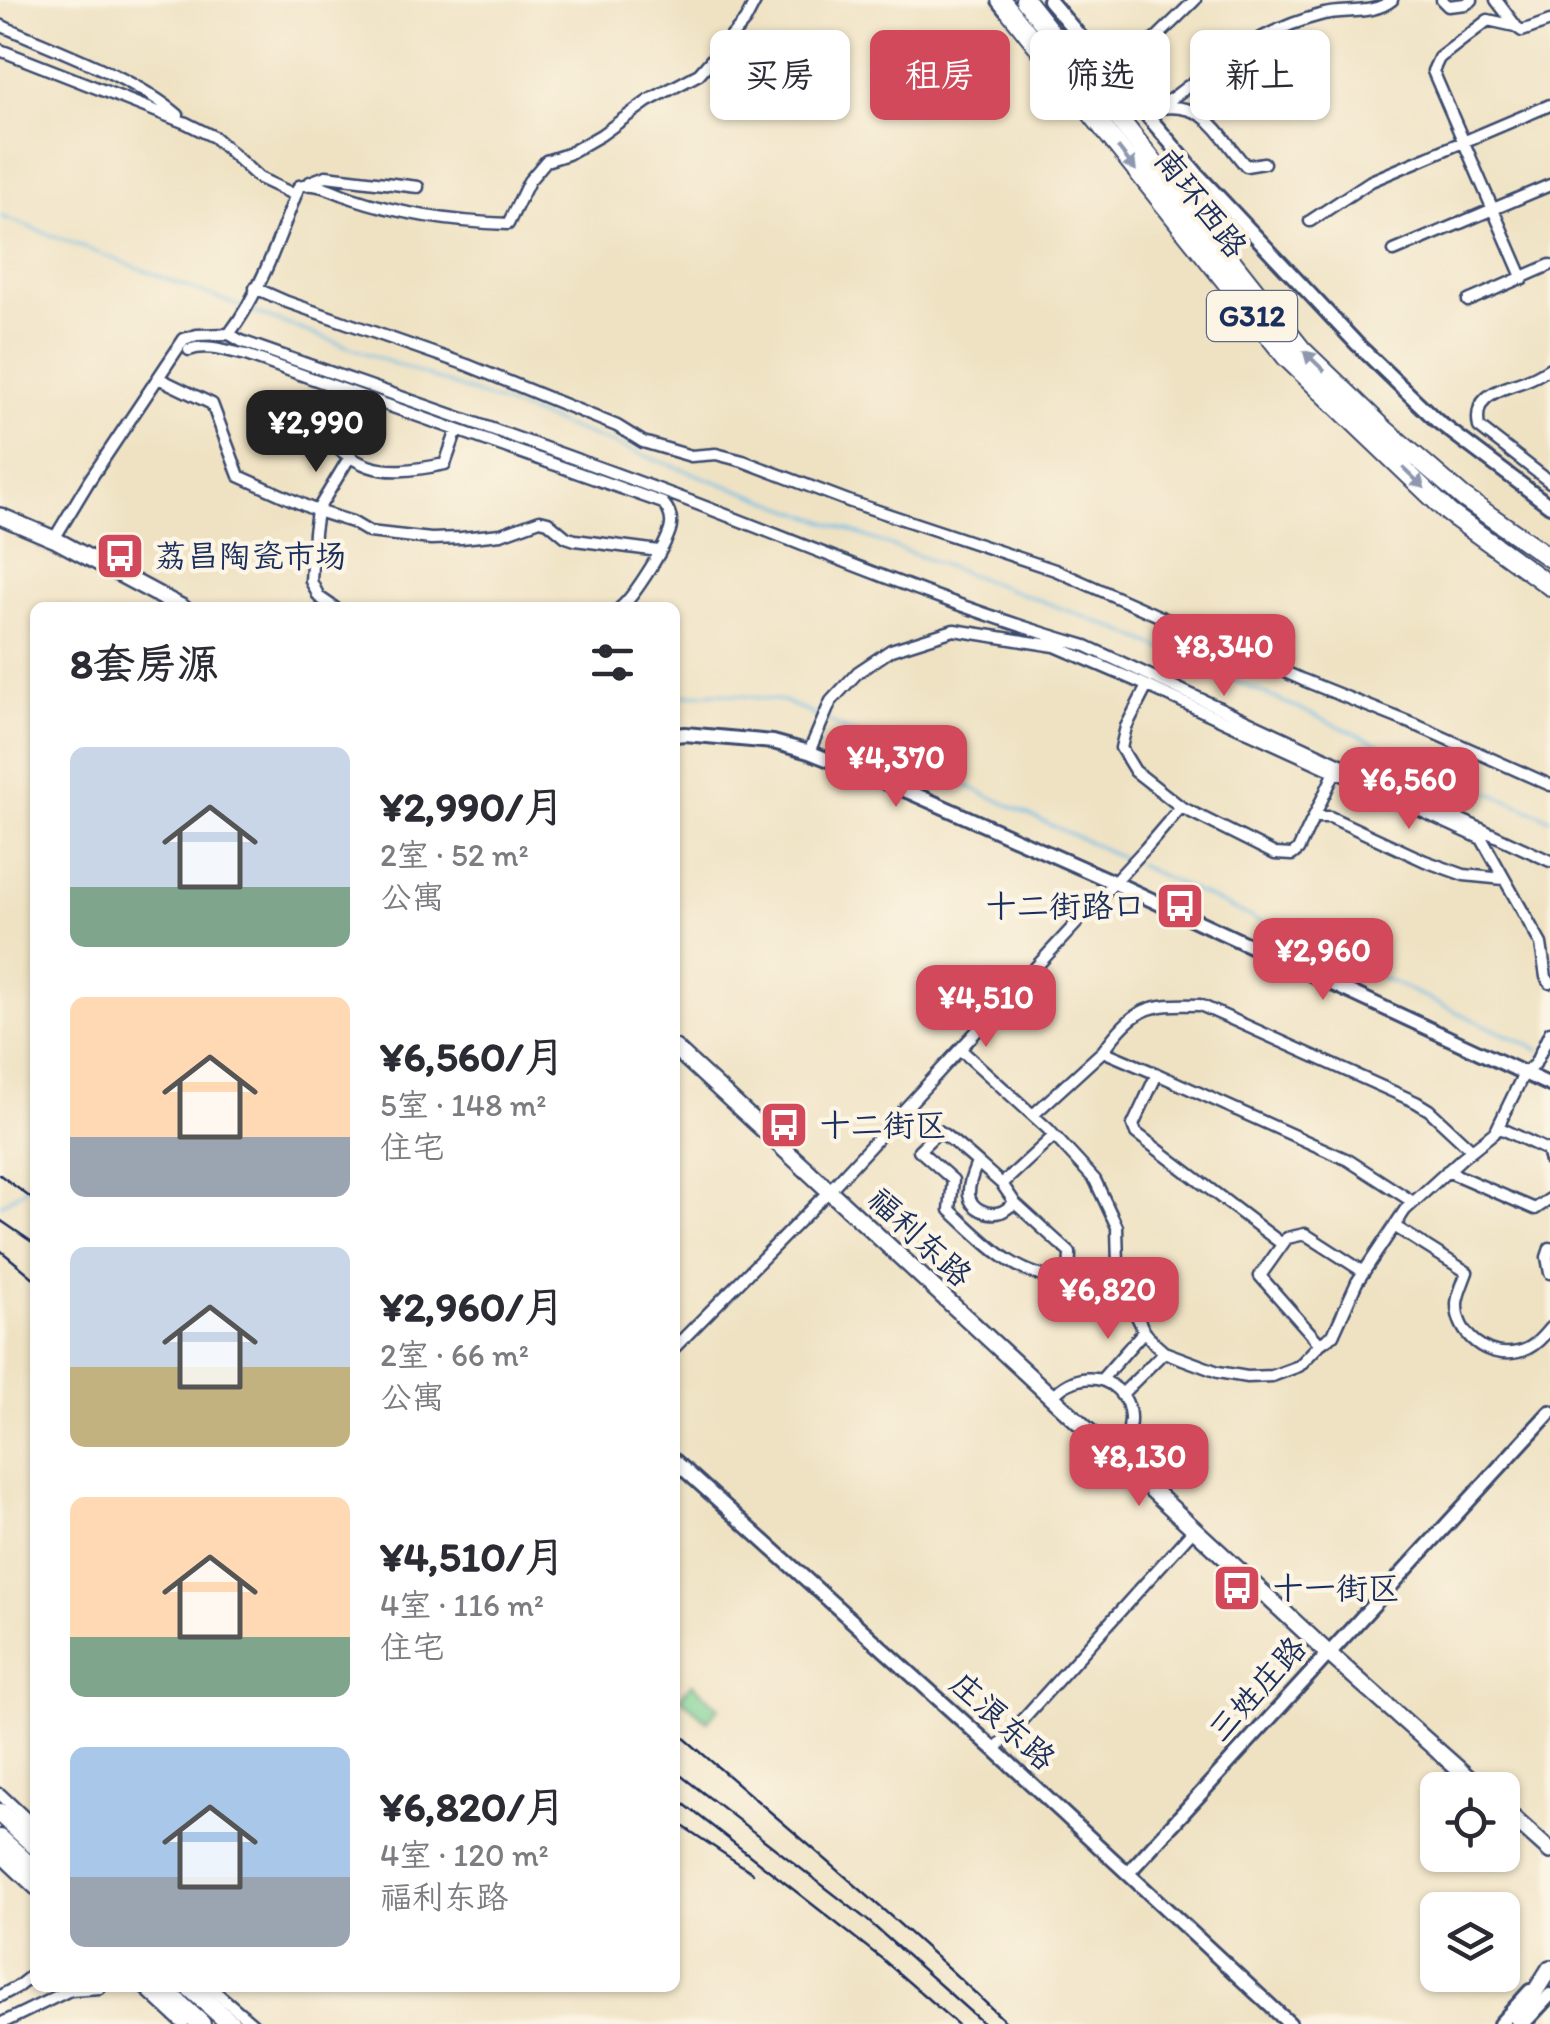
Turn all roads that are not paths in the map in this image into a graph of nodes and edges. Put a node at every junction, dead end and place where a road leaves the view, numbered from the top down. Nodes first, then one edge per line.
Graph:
1 (756, 0) edge
2 (1002, 0) edge
3 (1025, 0) edge
4 (1049, 0) edge
5 (1195, 0) edge
6 (1392, 0) edge
7 (1442, 0) edge
8 (1472, 0) edge
9 (1496, 0) edge
10 (1550, 21) edge
11 (0, 24) edge
12 (1516, 26) junction
13 (1077, 30) edge
14 (1164, 30) edge
15 (0, 50) edge
16 (1170, 100) edge
17 (1550, 105) edge
18 (1170, 107) edge
19 (1159, 120) edge
20 (186, 123) junction
21 (1464, 143) junction
22 (1264, 163) dead end
23 (309, 183) junction
24 (1550, 184) edge
25 (418, 187) dead end
26 (295, 195) junction
27 (1492, 209) junction
28 (1310, 221) dead end
29 (1394, 252) dead end
30 (1550, 265) edge
31 (1523, 278) junction
32 (252, 293) junction
33 (1468, 301) dead end
34 (229, 334) junction
35 (189, 350) dead end
36 (1550, 368) edge
37 (158, 378) junction
38 (302, 419) dead end
39 (457, 430) junction
40 (349, 458) junction
41 (1550, 482) edge
42 (1550, 506) edge
43 (317, 511) junction
44 (0, 516) edge
45 (54, 539) junction
46 (658, 551) junction
47 (1550, 558) edge
48 (1550, 586) edge
49 (173, 602) edge
50 (327, 602) edge
51 (625, 602) edge
52 (1147, 686) junction
53 (680, 734) edge
54 (810, 752) junction
55 (1335, 772) junction
56 (1550, 785) edge
57 (1181, 807) junction
58 (1315, 817) junction
59 (1550, 861) edge
60 (1117, 878) junction
61 (1504, 879) junction
62 (1549, 979) edge
63 (1548, 1037) edge
64 (960, 1049) junction
65 (1103, 1052) junction
66 (680, 1059) edge
67 (1530, 1068) junction
68 (1157, 1074) junction
69 (1550, 1085) edge
70 (1033, 1115) junction
71 (1498, 1128) junction
72 (1054, 1136) junction
73 (1472, 1150) junction
74 (1550, 1161) edge
75 (977, 1164) junction
76 (1447, 1171) junction
77 (1002, 1184) junction
78 (830, 1191) junction
79 (1550, 1198) edge
80 (1413, 1202) junction
81 (1015, 1203) junction
82 (977, 1209) junction
83 (964, 1222) junction
84 (1394, 1226) junction
85 (1282, 1244) junction
86 (1550, 1248) edge
87 (1364, 1272) junction
88 (1550, 1273) edge
89 (1120, 1274) junction
90 (1069, 1280) junction
91 (1550, 1328) edge
92 (1144, 1331) junction
93 (680, 1342) edge
94 (1320, 1344) junction
95 (1164, 1352) junction
96 (1101, 1380) junction
97 (1122, 1394) junction
98 (1052, 1397) junction
99 (1550, 1412) edge
100 (1114, 1455) junction
101 (680, 1466) edge
102 (1194, 1529) junction
103 (1328, 1652) junction
104 (995, 1750) junction
105 (1462, 1772) edge
106 (0, 1794) edge
107 (0, 1814) edge
108 (30, 1822) edge
109 (1520, 1824) edge
110 (0, 1839) edge
111 (30, 1841) edge
112 (1550, 1851) edge
113 (0, 1856) edge
114 (30, 1866) edge
115 (1128, 1872) junction
116 (30, 1883) edge
117 (1549, 1970) edge
118 (30, 1977) edge
119 (66, 1992) edge
120 (148, 1992) edge
121 (166, 1992) edge
122 (195, 1992) edge
123 (217, 1992) edge
124 (1550, 1993) edge
125 (0, 1996) edge
126 (1519, 2022) edge
127 (0, 2024) edge
128 (183, 2024) edge
129 (202, 2024) edge
130 (231, 2024) edge
131 (253, 2024) edge
132 (1290, 2024) edge
133 (1500, 2024) edge

1 - 23 street
2 -> 48 main road, 南环西路 / G312
47 -> 3 main road, 南环西路 / G312
4 - 13 street
5 - 14 street
6 - 16 street
7 - 8 street
9 - 12 street
10 - 12 street
11 - 20 street
12 - 21 street
15 - 20 street
17 - 21 street
18 - 22 street
19 - 42 street
20 - 26 street
21 - 27 street
21 - 28 street
23 - 25 street
23 - 26 street
24 - 27 street
26 - 32 street
27 - 29 street
27 - 31 street
30 - 31 street
31 - 33 street
32 - 34 street
32 - 56 street
34 - 37 street
34 - 59 street
35 - 39 street
36 - 41 street
37 - 43 street
37 - 45 street
38 - 40 street
39 - 40 street
39 - 46 street
40 - 43 street
43 - 46 street
43 - 50 street
44 - 45 main road
45 - 49 main road
46 - 51 street
52 - 54 street
52 - 55 street
52 - 57 street
53 - 54 street
54 - 60 street
55 - 58 street
55 - 61 street
57 - 58 street
57 - 60 street
58 - 61 street
60 - 64 street
60 - 67 street
61 - 62 street
63 - 67 street
64 - 70 street
64 - 78 street
65 - 68 street
65 - 70 street
65 - 73 street
66 - 78 main road, 福利东路
67 - 69 street
67 - 71 street
68 - 80 street
68 - 85 street
70 - 72 street
71 - 73 street
71 - 74 street
72 - 77 street
72 - 89 street
73 - 76 street
75 - 77 street
75 - 82 street
75 - 83 street
76 - 79 street
76 - 80 street
77 - 81 street
78 - 93 street
78 - 98 main road, 福利东路
80 - 84 street
81 - 82 street
81 - 90 street
82 - 83 street
83 - 90 street
84 - 87 street
84 - 91 street
85 - 87 street
85 - 94 street
86 - 88 street
87 - 94 street
89 - 90 street
89 - 92 street
92 - 95 street
92 - 96 street
94 - 95 street
95 - 97 street
96 - 97 street
96 - 98 street
97 - 100 street
98 - 100 main road, 福利东路
99 - 103 street, 三姓庄路
100 - 102 main road, 福利东路
101 - 104 street, 庄浪东路
102 - 103 main road, 福利东路
102 - 104 street
103 - 105 main road, 福利东路
103 - 115 street, 三姓庄路
104 - 115 street, 庄浪东路
106 - 108 street
107 - 111 main road
109 - 112 main road
110 - 114 main road
113 - 116 street
115 - 132 street, 庄浪东路
117 - 126 main road
117 - 133 street
118 - 125 street
119 - 127 street
120 - 128 street
121 - 129 main road
122 - 130 main road
123 - 131 street
124 - 126 main road

